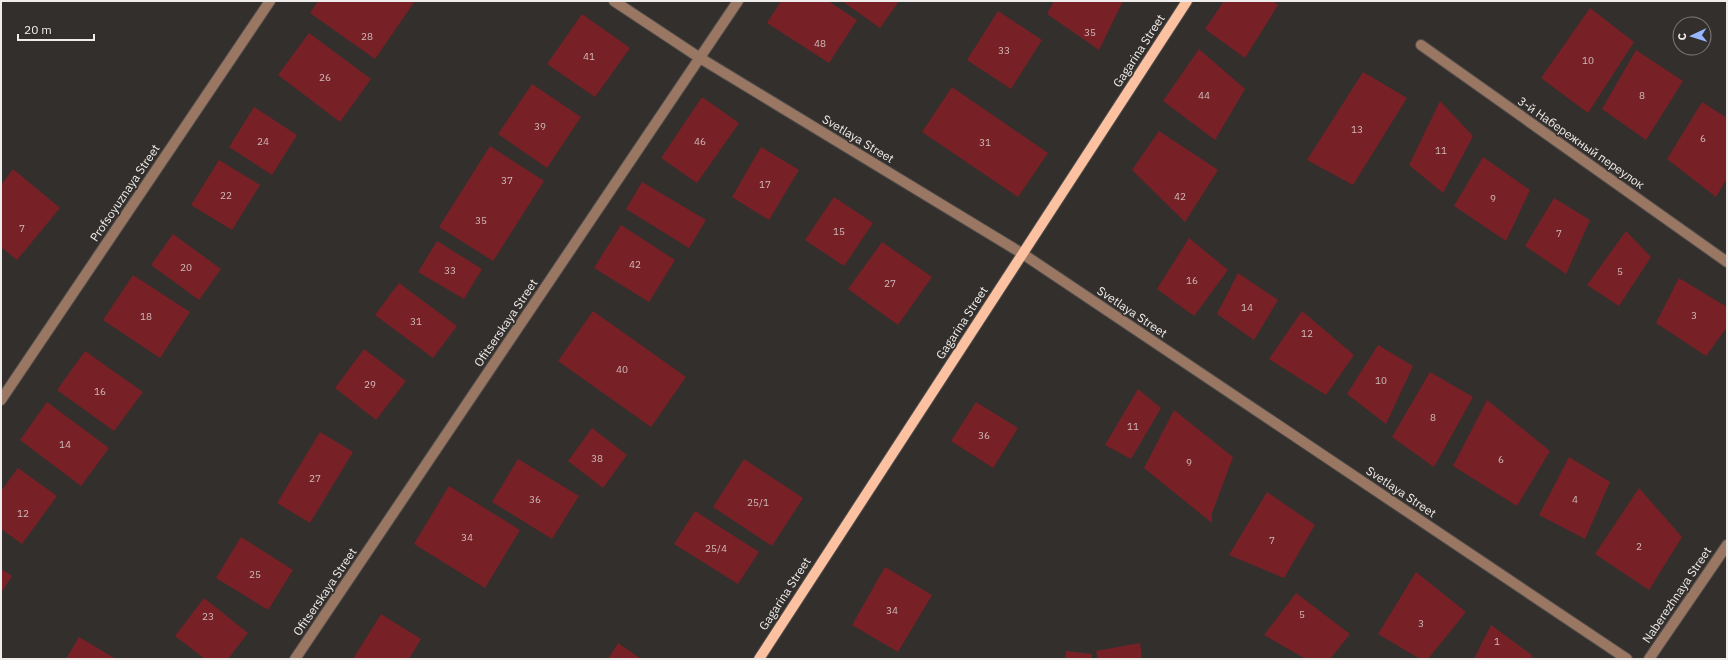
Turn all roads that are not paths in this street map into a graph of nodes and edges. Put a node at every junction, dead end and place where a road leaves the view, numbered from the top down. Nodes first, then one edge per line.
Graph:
1 (270, 1) edge
2 (614, 1) edge
3 (738, 1) edge
4 (1188, 1) edge
5 (1420, 45) dead end
6 (700, 58) junction
7 (1023, 254) junction
8 (1727, 262) edge
9 (1, 400) edge
10 (1727, 545) edge
11 (295, 659) edge
12 (759, 659) edge
13 (1627, 659) edge
14 (1649, 659) edge

1 - 9 street, Profsoyuznaya Street
2 - 6 street, Svetlaya Street
3 - 6 street, Ofitserskaya Street
4 - 7 main road, Gagarina Street
5 - 8 street, 3-й Набережный переулок
6 - 7 street, Svetlaya Street
6 - 11 street, Ofitserskaya Street
7 - 12 main road, Gagarina Street
7 - 13 street, Svetlaya Street
10 - 14 street, Naberezhnaya Street

